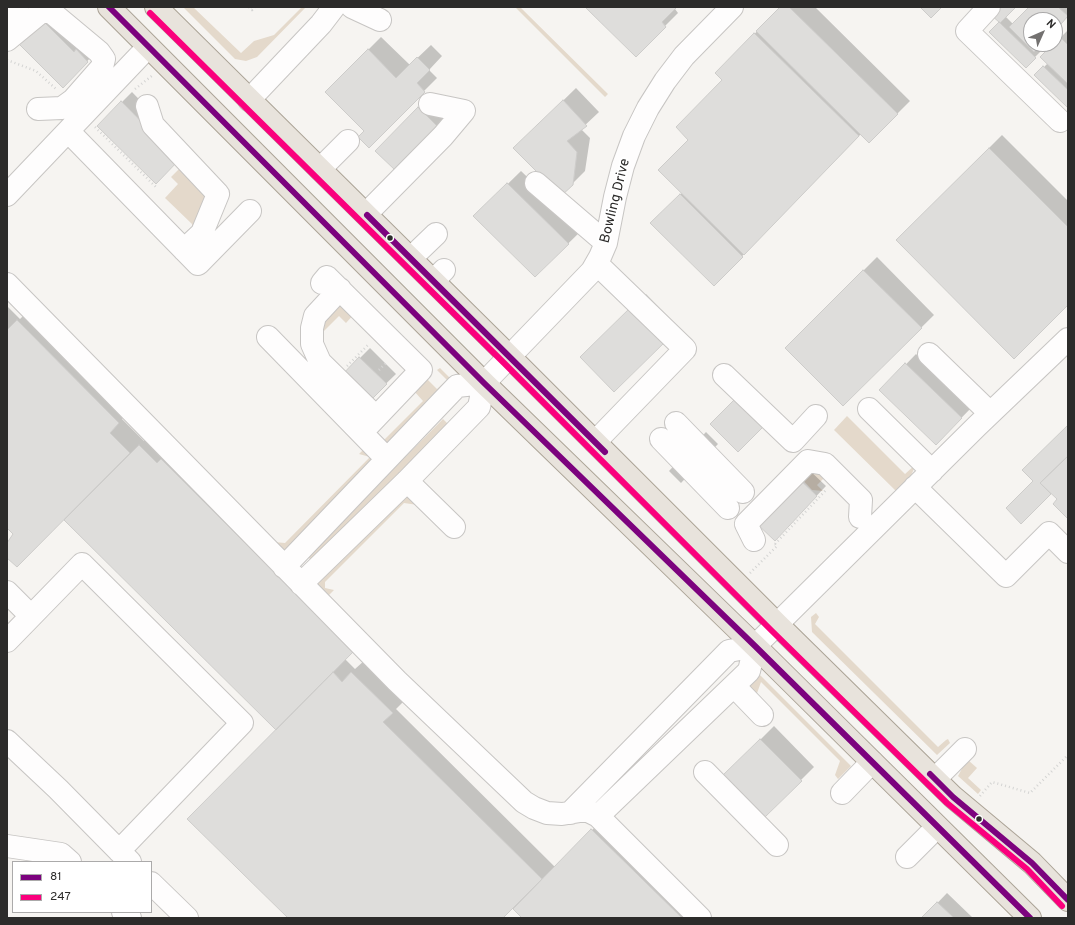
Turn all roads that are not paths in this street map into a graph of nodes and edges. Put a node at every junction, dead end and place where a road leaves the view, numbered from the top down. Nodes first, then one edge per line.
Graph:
1 (18, 7) edge
2 (109, 7) edge
3 (156, 7) edge
4 (334, 7) edge
5 (352, 7) edge
6 (732, 7) edge
7 (989, 7) edge
8 (380, 20) dead end
9 (7, 29) edge
10 (7, 40) edge
11 (148, 47) junction
12 (140, 98) road end
13 (249, 100) junction
14 (430, 104) dead end
15 (1060, 121) dead end
16 (66, 133) junction
17 (348, 141) dead end
18 (320, 169) junction
19 (536, 183) dead end
20 (7, 195) edge
21 (250, 211) dead end
22 (366, 214) junction
23 (436, 234) dead end
24 (606, 243) junction
25 (191, 257) junction
26 (411, 258) junction
27 (597, 264) junction
28 (7, 284) edge
29 (268, 337) dead end
30 (1068, 339) edge
31 (929, 354) dead end
32 (510, 357) junction
33 (724, 375) dead end
34 (484, 383) junction
35 (869, 409) dead end
36 (990, 413) junction
37 (816, 416) dead end
38 (676, 423) dead end
39 (369, 424) junction
40 (661, 439) dead end
41 (595, 442) junction
42 (388, 459) junction
43 (932, 471) junction
44 (407, 481) junction
45 (915, 487) junction
46 (836, 493) road end
47 (866, 523) junction
48 (454, 527) dead end
49 (765, 542) road end
50 (1068, 552) edge
51 (284, 567) junction
52 (301, 584) junction
53 (7, 592) edge
54 (31, 616) junction
55 (778, 625) junction
56 (7, 641) edge
57 (755, 646) junction
58 (734, 686) junction
59 (762, 715) dead end
60 (7, 741) edge
61 (965, 748) dead end
62 (872, 762) junction
63 (705, 772) dead end
64 (935, 779) junction
65 (842, 793) dead end
66 (570, 813) junction
67 (598, 816) junction
68 (937, 827) junction
69 (777, 845) dead end
70 (7, 846) edge
71 (125, 856) edge
72 (907, 857) dead end
73 (69, 861) edge
74 (152, 884) edge
75 (1068, 900) edge
76 (187, 918) edge
77 (700, 918) edge
78 (1030, 918) edge

1 - 9 street
2 - 11 main road
3 - 13 main road
4 - 13 street
5 - 8 street
6 - 24 street, Bowling Drive
7 - 15 street
10 - 16 street
11 - 16 street
11 - 34 main road
12 - 25 street
13 - 18 main road
14 - 22 street
16 - 20 street
16 - 25 street
17 - 18 street
18 - 22 main road
19 - 24 street
21 - 25 street
22 - 26 main road
23 - 26 street
24 - 27 street, Bowling Drive
26 - 32 main road
27 - 32 street, Bowling Drive
27 - 41 street
28 - 51 street
29 - 39 street
30 - 36 street
31 - 36 street
32 - 34 street, Bowling Drive
32 - 41 main road
33 - 37 street
34 - 42 street
34 - 44 street
34 - 57 main road
35 - 43 street
36 - 43 street
38 - 40 street
39 - 39 street
39 - 42 street
41 - 55 main road
42 - 51 street
43 - 45 street
44 - 48 street
44 - 52 street
45 - 47 street
45 - 50 street
46 - 47 street
47 - 49 street
47 - 55 street
51 - 52 street
52 - 66 street
53 - 54 street
54 - 56 street
54 - 71 street
55 - 57 street
55 - 64 main road
57 - 58 street
57 - 62 main road
57 - 66 street
58 - 59 street
58 - 67 street
60 - 71 street
61 - 64 street
62 - 65 street
62 - 68 main road
63 - 69 street
64 - 75 main road
66 - 67 street
67 - 77 street
68 - 72 street
68 - 78 main road
70 - 73 street
74 - 76 street

